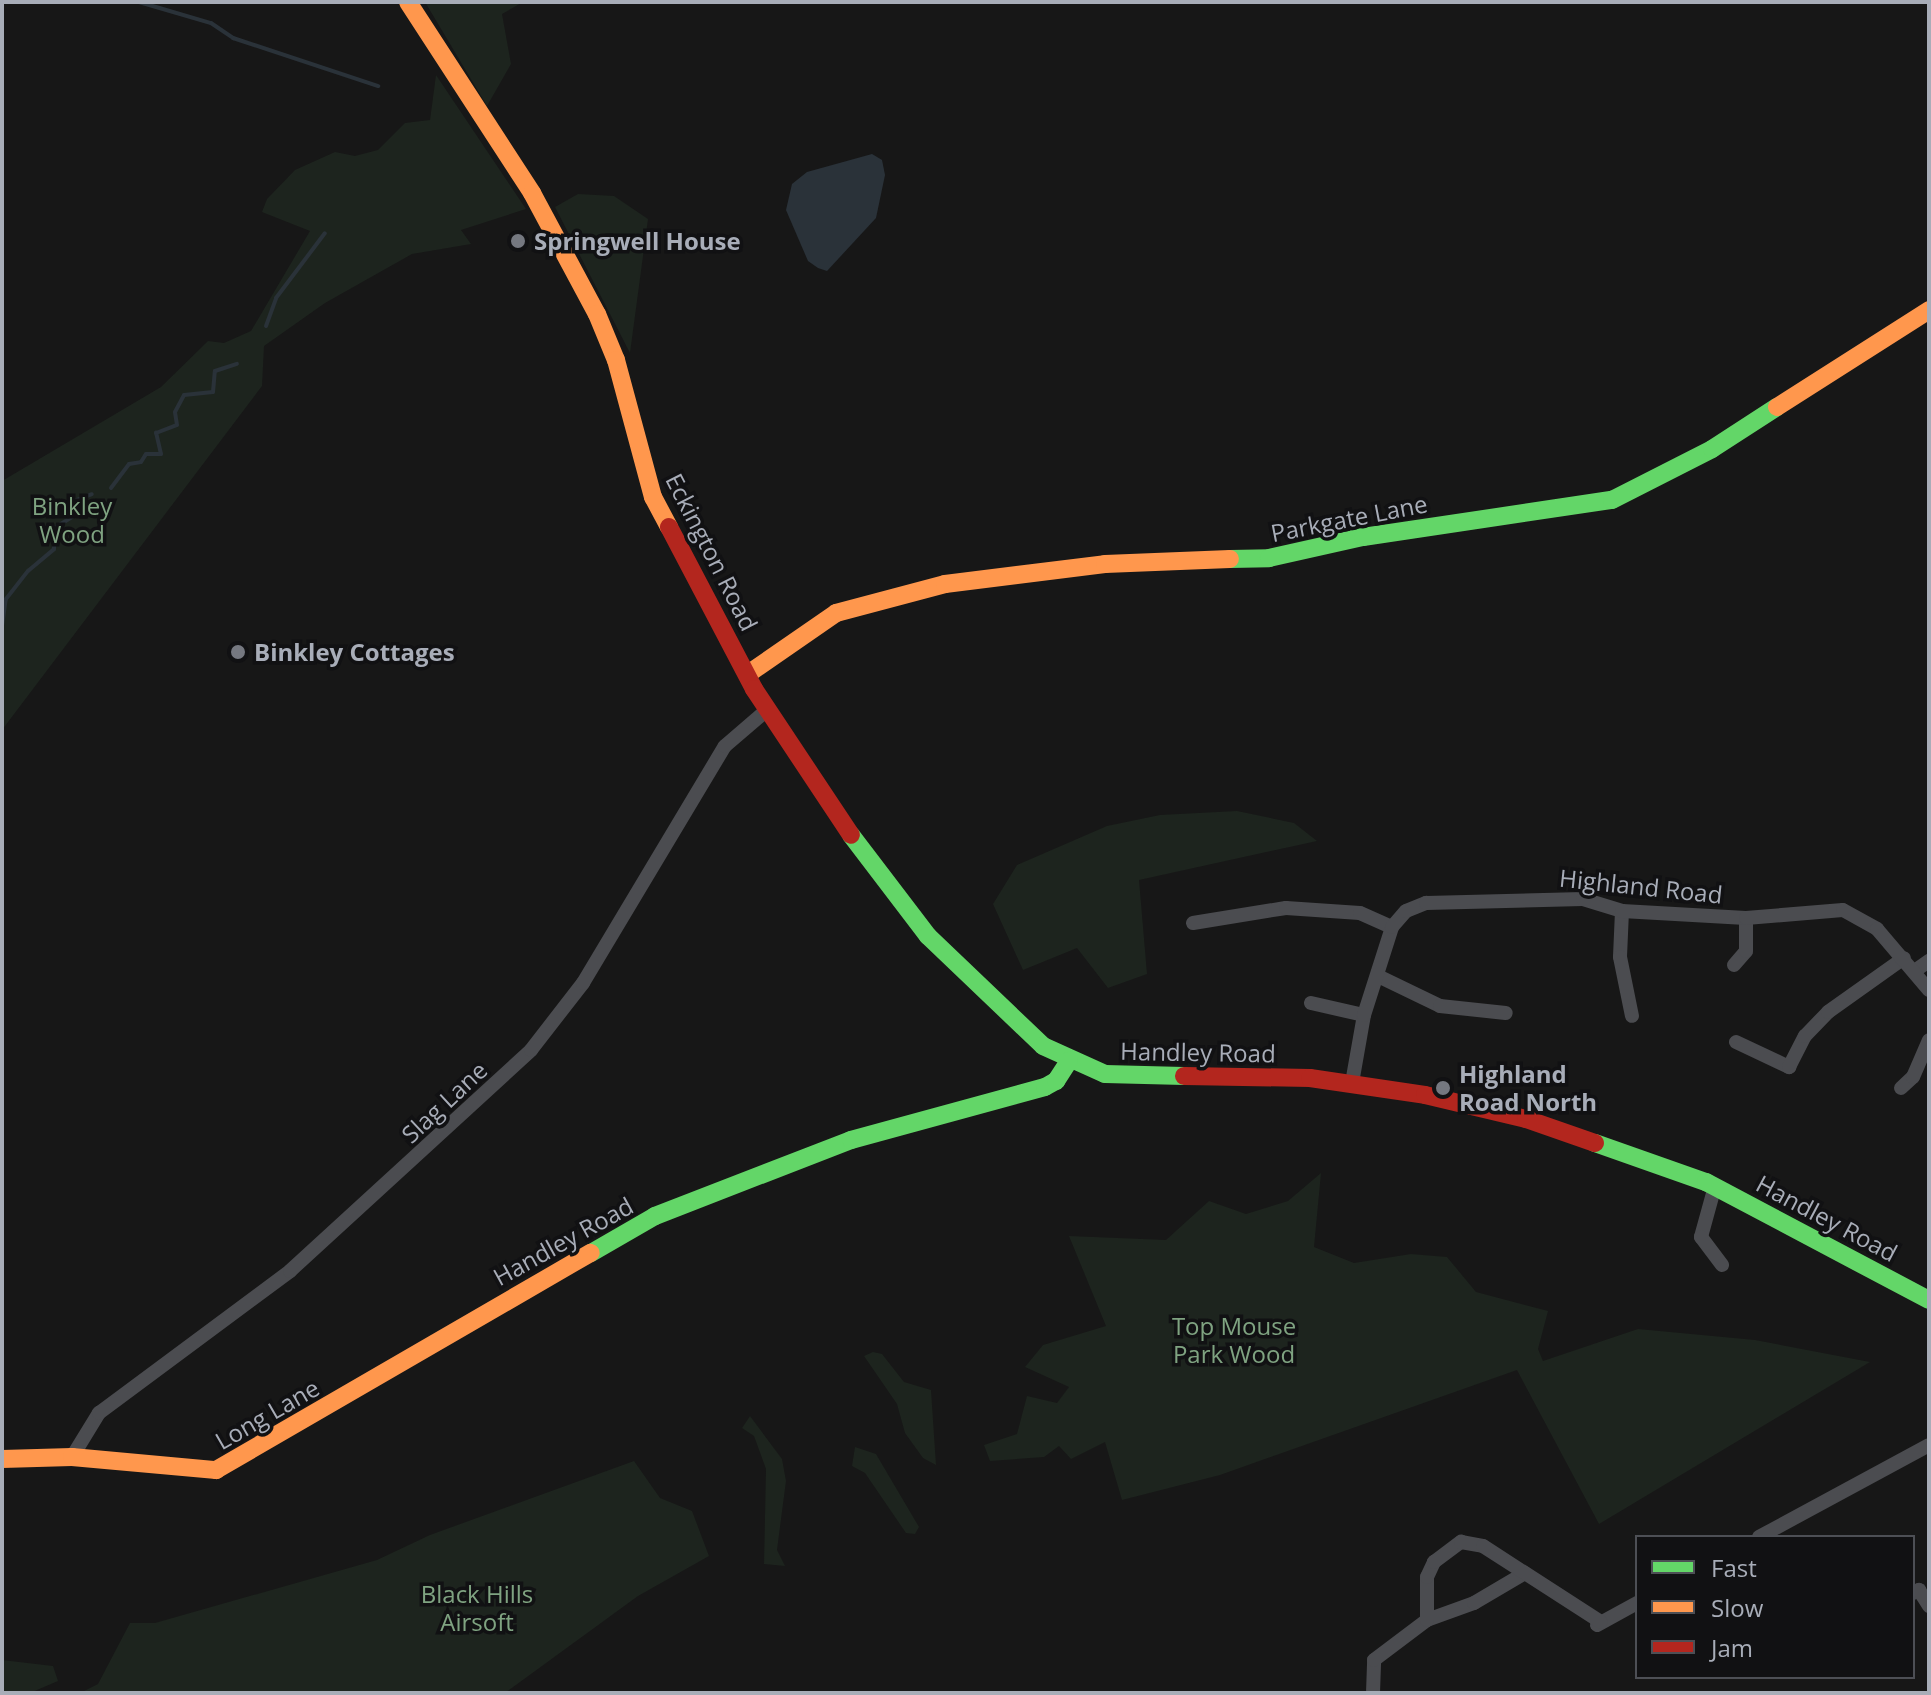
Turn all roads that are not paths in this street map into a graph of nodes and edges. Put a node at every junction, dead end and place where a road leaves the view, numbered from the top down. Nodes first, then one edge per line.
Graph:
1 (408, 2) edge
2 (1929, 310) edge
3 (748, 674) junction
4 (768, 709) junction
5 (1622, 911) junction
6 (1746, 918) junction
7 (1193, 923) dead end
8 (1392, 927) junction
9 (1904, 958) junction
10 (1929, 961) edge
11 (1734, 965) dead end
12 (1916, 970) junction
13 (1378, 976) junction
14 (1929, 990) edge
15 (1311, 1003) dead end
16 (1506, 1013) dead end
17 (1364, 1015) junction
18 (1632, 1016) dead end
19 (1929, 1040) edge
20 (1736, 1042) dead end
21 (1069, 1061) junction
22 (1352, 1083) junction
23 (1901, 1088) dead end
24 (1715, 1186) junction
25 (1722, 1265) dead end
26 (1929, 1300) edge
27 (484, 1313) joint
28 (1929, 1445) edge
29 (72, 1457) junction
30 (2, 1459) edge
31 (1763, 1535) edge
32 (1525, 1573) junction
33 (1915, 1592) edge
34 (1635, 1604) edge
35 (1929, 1606) edge
36 (1427, 1620) junction
37 (1373, 1693) edge

1 - 3 street, Eckington Road
2 - 3 street, Parkgate Lane
3 - 4 street, Eckington Road
4 - 21 street, Eckington Road
4 - 29 street, Slag Lane
5 - 6 street, Highland Road
5 - 8 street, Highland Road
5 - 18 street
6 - 9 street, Highland Road
6 - 11 street, Highland Road
7 - 8 street
8 - 13 street
9 - 12 street, Highland Road
9 - 20 street
10 - 12 street
12 - 14 street, Highland Road
13 - 16 street
13 - 17 street
15 - 17 street
17 - 22 street
19 - 23 street
21 - 22 street, Handley Road
21 - 27 street, Handley Road
22 - 24 street, Handley Road
24 - 25 street
24 - 26 street, Handley Road
27 - 29 street, Long Lane
28 - 31 street
29 - 30 street, Long Lane
32 - 34 street
32 - 36 street
32 - 36 street
33 - 35 street
36 - 37 street

